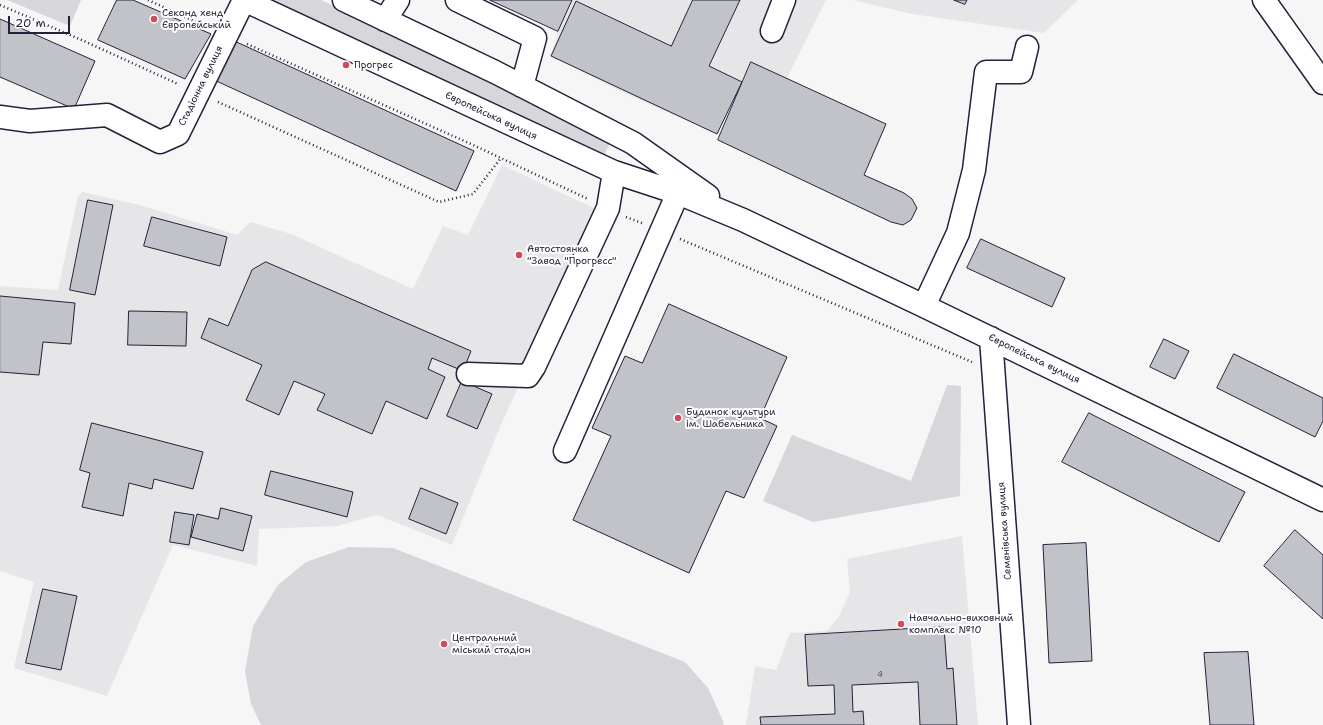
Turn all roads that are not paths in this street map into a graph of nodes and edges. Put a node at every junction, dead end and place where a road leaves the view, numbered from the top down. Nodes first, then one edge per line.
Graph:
1 (244, 0) edge
2 (344, 0) edge
3 (398, 0) edge
4 (457, 0) edge
5 (784, 0) edge
6 (1264, 0) edge
7 (385, 20) junction
8 (772, 31) dead end
9 (1027, 47) dead end
10 (1323, 83) edge
11 (522, 86) junction
12 (0, 117) edge
13 (614, 172) junction
14 (678, 193) junction
15 (744, 220) junction
16 (924, 306) junction
17 (991, 338) junction
18 (468, 374) dead end
19 (565, 451) dead end
20 (1323, 500) edge
21 (1019, 725) edge

1 - 12 street, Стадіонна вулиця
1 - 13 street, Європейська вулиця
2 - 7 street, Європейська вулиця
3 - 7 street
4 - 11 street
5 - 8 street
6 - 10 street
7 - 11 street, Європейська вулиця
9 - 16 street
11 - 15 street, Європейська вулиця
13 - 14 street, Європейська вулиця
13 - 18 street
14 - 15 street, Європейська вулиця
14 - 19 street
15 - 16 street, Європейська вулиця
16 - 17 street, Європейська вулиця
17 - 20 street, Європейська вулиця
17 - 21 street, Семенівська вулиця

